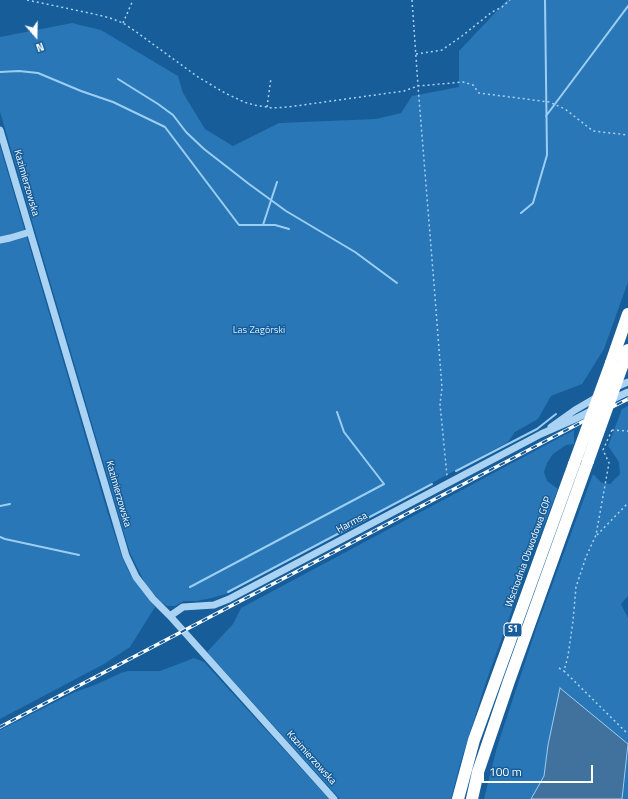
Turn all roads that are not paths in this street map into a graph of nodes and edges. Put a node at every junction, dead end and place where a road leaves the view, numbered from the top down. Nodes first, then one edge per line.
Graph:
1 (0, 130) edge
2 (30, 232) junction
3 (0, 240) edge
4 (628, 314) edge
5 (626, 356) edge
6 (628, 382) edge
7 (628, 392) edge
8 (541, 434) junction
9 (170, 616) junction
10 (334, 799) edge
11 (458, 799) edge
12 (472, 799) edge

1 - 2 street, Kazimierzowska
2 - 3 street
2 - 9 street, Kazimierzowska
4 - 11 highway, Wschodnia Obwodowa GOP / S1, bridge
5 - 12 highway, S1, bridge
6 - 8 street, Harmsa
7 - 8 street, Harmsa
8 - 9 street, Harmsa
9 - 10 street, Kazimierzowska

